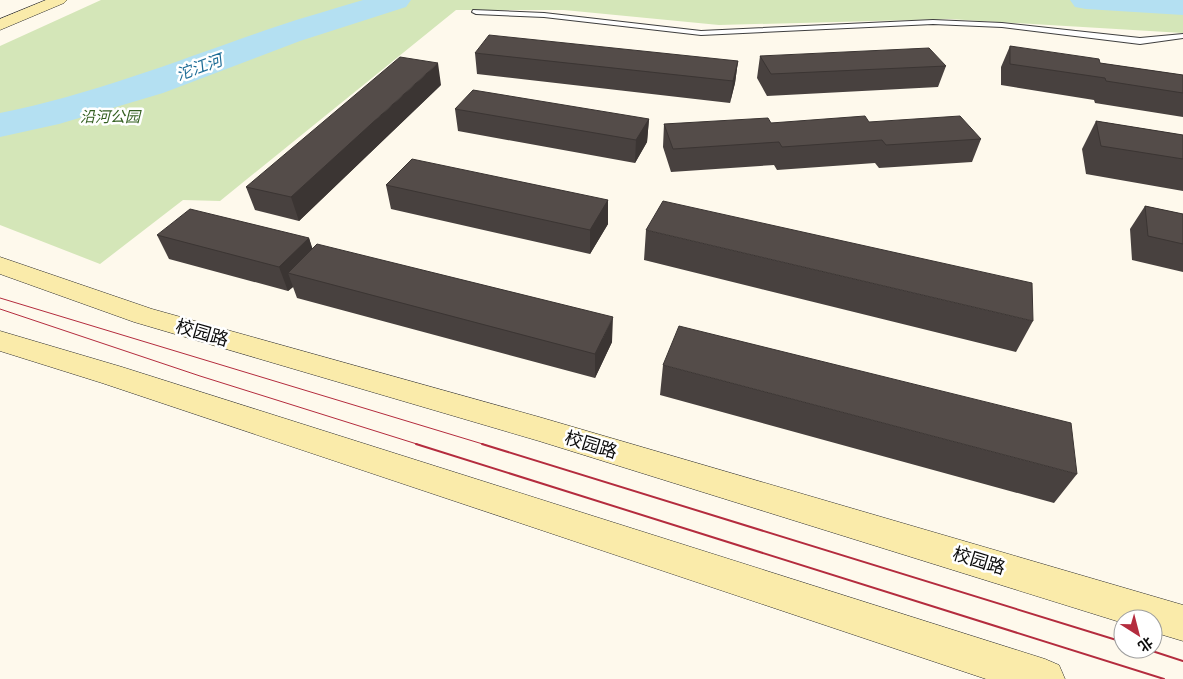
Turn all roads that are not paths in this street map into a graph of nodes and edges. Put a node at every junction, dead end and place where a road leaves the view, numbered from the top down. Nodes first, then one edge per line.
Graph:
1 (37, 0) edge
2 (59, 0) edge
3 (476, 12) dead end
4 (0, 16) edge
5 (0, 26) edge
6 (1183, 36) edge
7 (0, 265) edge
8 (0, 341) edge
9 (1183, 622) edge
10 (1045, 679) edge

1 - 4 street
2 - 5 street
3 - 6 lane
7 - 9 street, 校园路
8 - 10 street

